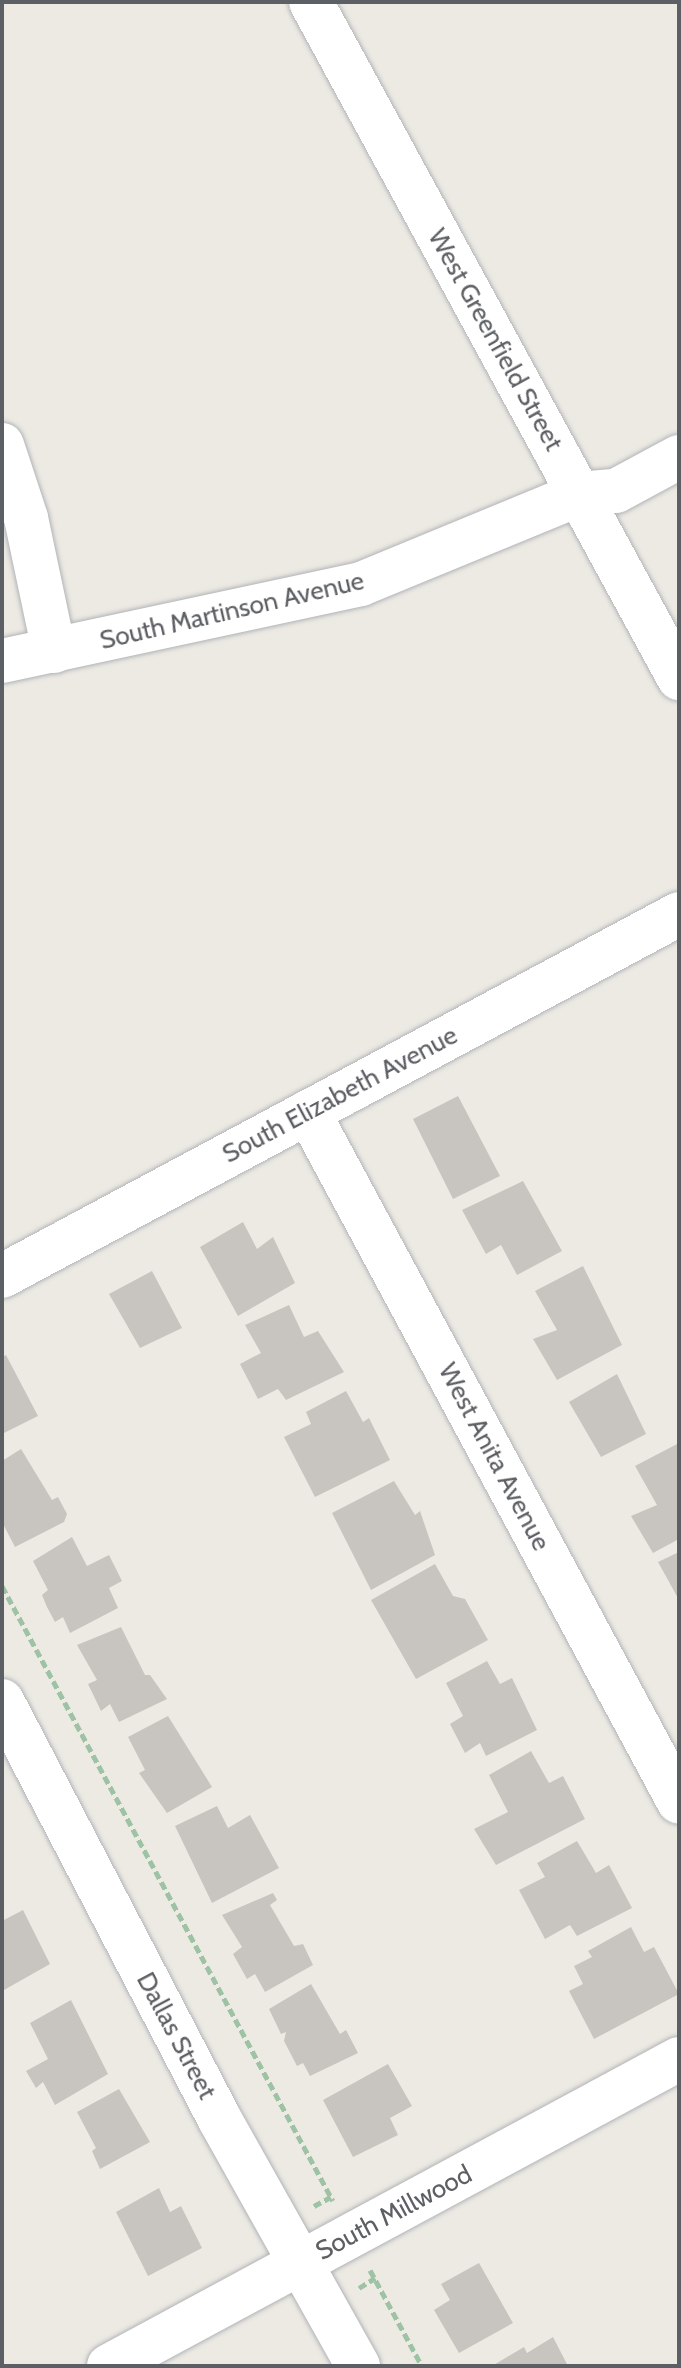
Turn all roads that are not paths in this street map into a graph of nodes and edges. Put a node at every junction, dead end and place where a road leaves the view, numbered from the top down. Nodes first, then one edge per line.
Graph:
1 (311, 2) edge
2 (2, 445) edge
3 (679, 457) edge
4 (579, 494) junction
5 (54, 651) junction
6 (2, 661) edge
7 (679, 678) edge
8 (679, 914) edge
9 (308, 1112) junction
10 (2, 1276) edge
11 (2, 1701) edge
12 (679, 1802) edge
13 (679, 2059) edge
14 (300, 2263) junction
15 (109, 2366) edge
16 (358, 2366) edge

1 - 4 street, West Greenfield Street
2 - 5 street
3 - 4 street, South Martinson Avenue
4 - 5 street, South Martinson Avenue
4 - 7 street, West Greenfield Street
5 - 6 street, South Martinson Avenue
8 - 9 street, South Elizabeth Avenue
9 - 10 street, South Elizabeth Avenue
9 - 12 street, West Anita Avenue
11 - 14 street, Dallas Street
13 - 14 street, South Millwood
14 - 15 street, South Millwood
14 - 16 street, Dallas Street

